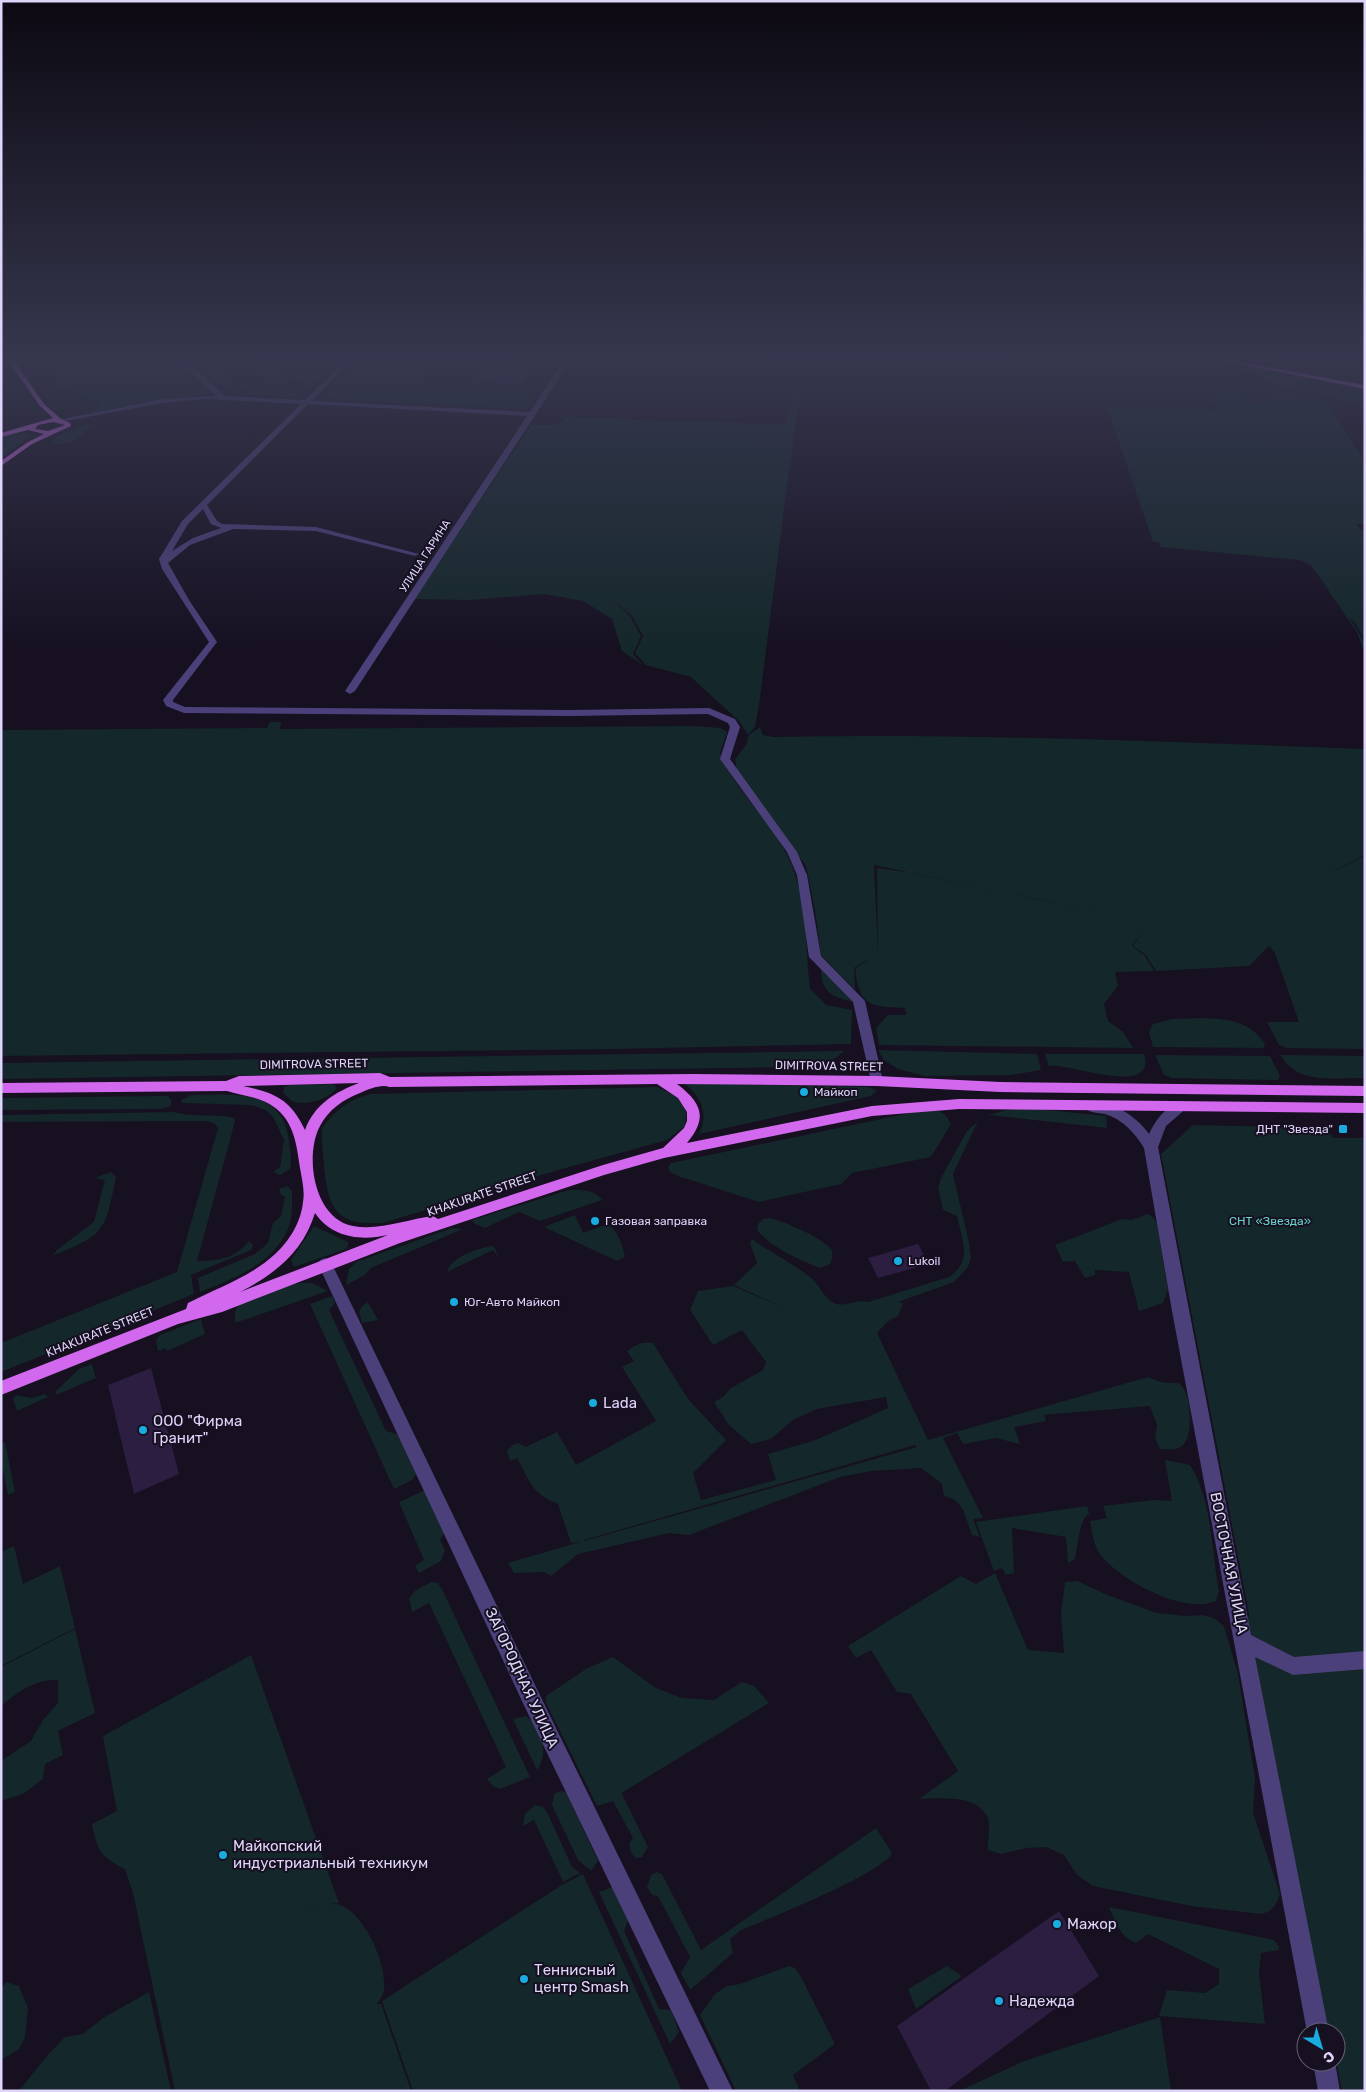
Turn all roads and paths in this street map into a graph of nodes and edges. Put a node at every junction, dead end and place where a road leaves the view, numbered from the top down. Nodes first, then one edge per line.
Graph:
1 (13, 456) edge
2 (253, 456) edge
3 (505, 456) edge
4 (1, 464) edge
5 (204, 505) junction
6 (233, 527) junction
7 (415, 554) dead end
8 (166, 569) junction
9 (350, 691) dead end
10 (657, 1079) junction
11 (877, 1081) junction
12 (389, 1082) junction
13 (228, 1086) junction
14 (1, 1088) edge
15 (1365, 1091) edge
16 (1054, 1105) junction
17 (1182, 1106) junction
18 (1365, 1108) edge
19 (1151, 1147) junction
20 (306, 1153) junction
21 (664, 1153) junction
22 (311, 1196) junction
23 (450, 1220) junction
24 (326, 1264) junction
25 (176, 1318) junction
26 (1, 1388) edge
27 (1244, 1641) junction
28 (1365, 1660) edge
29 (1316, 2022) edge
30 (1326, 2072) edge
31 (722, 2091) edge
32 (1329, 2091) edge

1 - 4 main road
2 - 5 street
3 - 9 street, УЛИЦА ГАРИНА
5 - 6 street
5 - 8 street
6 - 7 street
6 - 8 street
8 - 11 street
10 - 11 main road, DIMITROVA STREET
10 - 12 main road, DIMITROVA STREET
10 - 21 main road
11 - 15 main road, DIMITROVA STREET
12 - 13 main road, DIMITROVA STREET
12 - 20 main road
13 - 14 main road, DIMITROVA STREET
13 - 20 main road
16 - 17 main road, KHAKURATE STREET
16 - 19 street
16 - 21 main road, KHAKURATE STREET
17 - 18 main road, KHAKURATE STREET
17 - 19 street
19 - 27 street, ВОСТОЧНАЯ УЛИЦА
20 - 22 main road
21 - 23 main road, KHAKURATE STREET
22 - 23 main road
22 - 25 main road
23 - 24 main road, KHAKURATE STREET
24 - 25 main road, KHAKURATE STREET
24 - 31 street, ЗАГОРОДНАЯ УЛИЦА
25 - 26 main road, KHAKURATE STREET
27 - 28 street
27 - 29 street, ВОСТОЧНАЯ УЛИЦА
30 - 32 street

